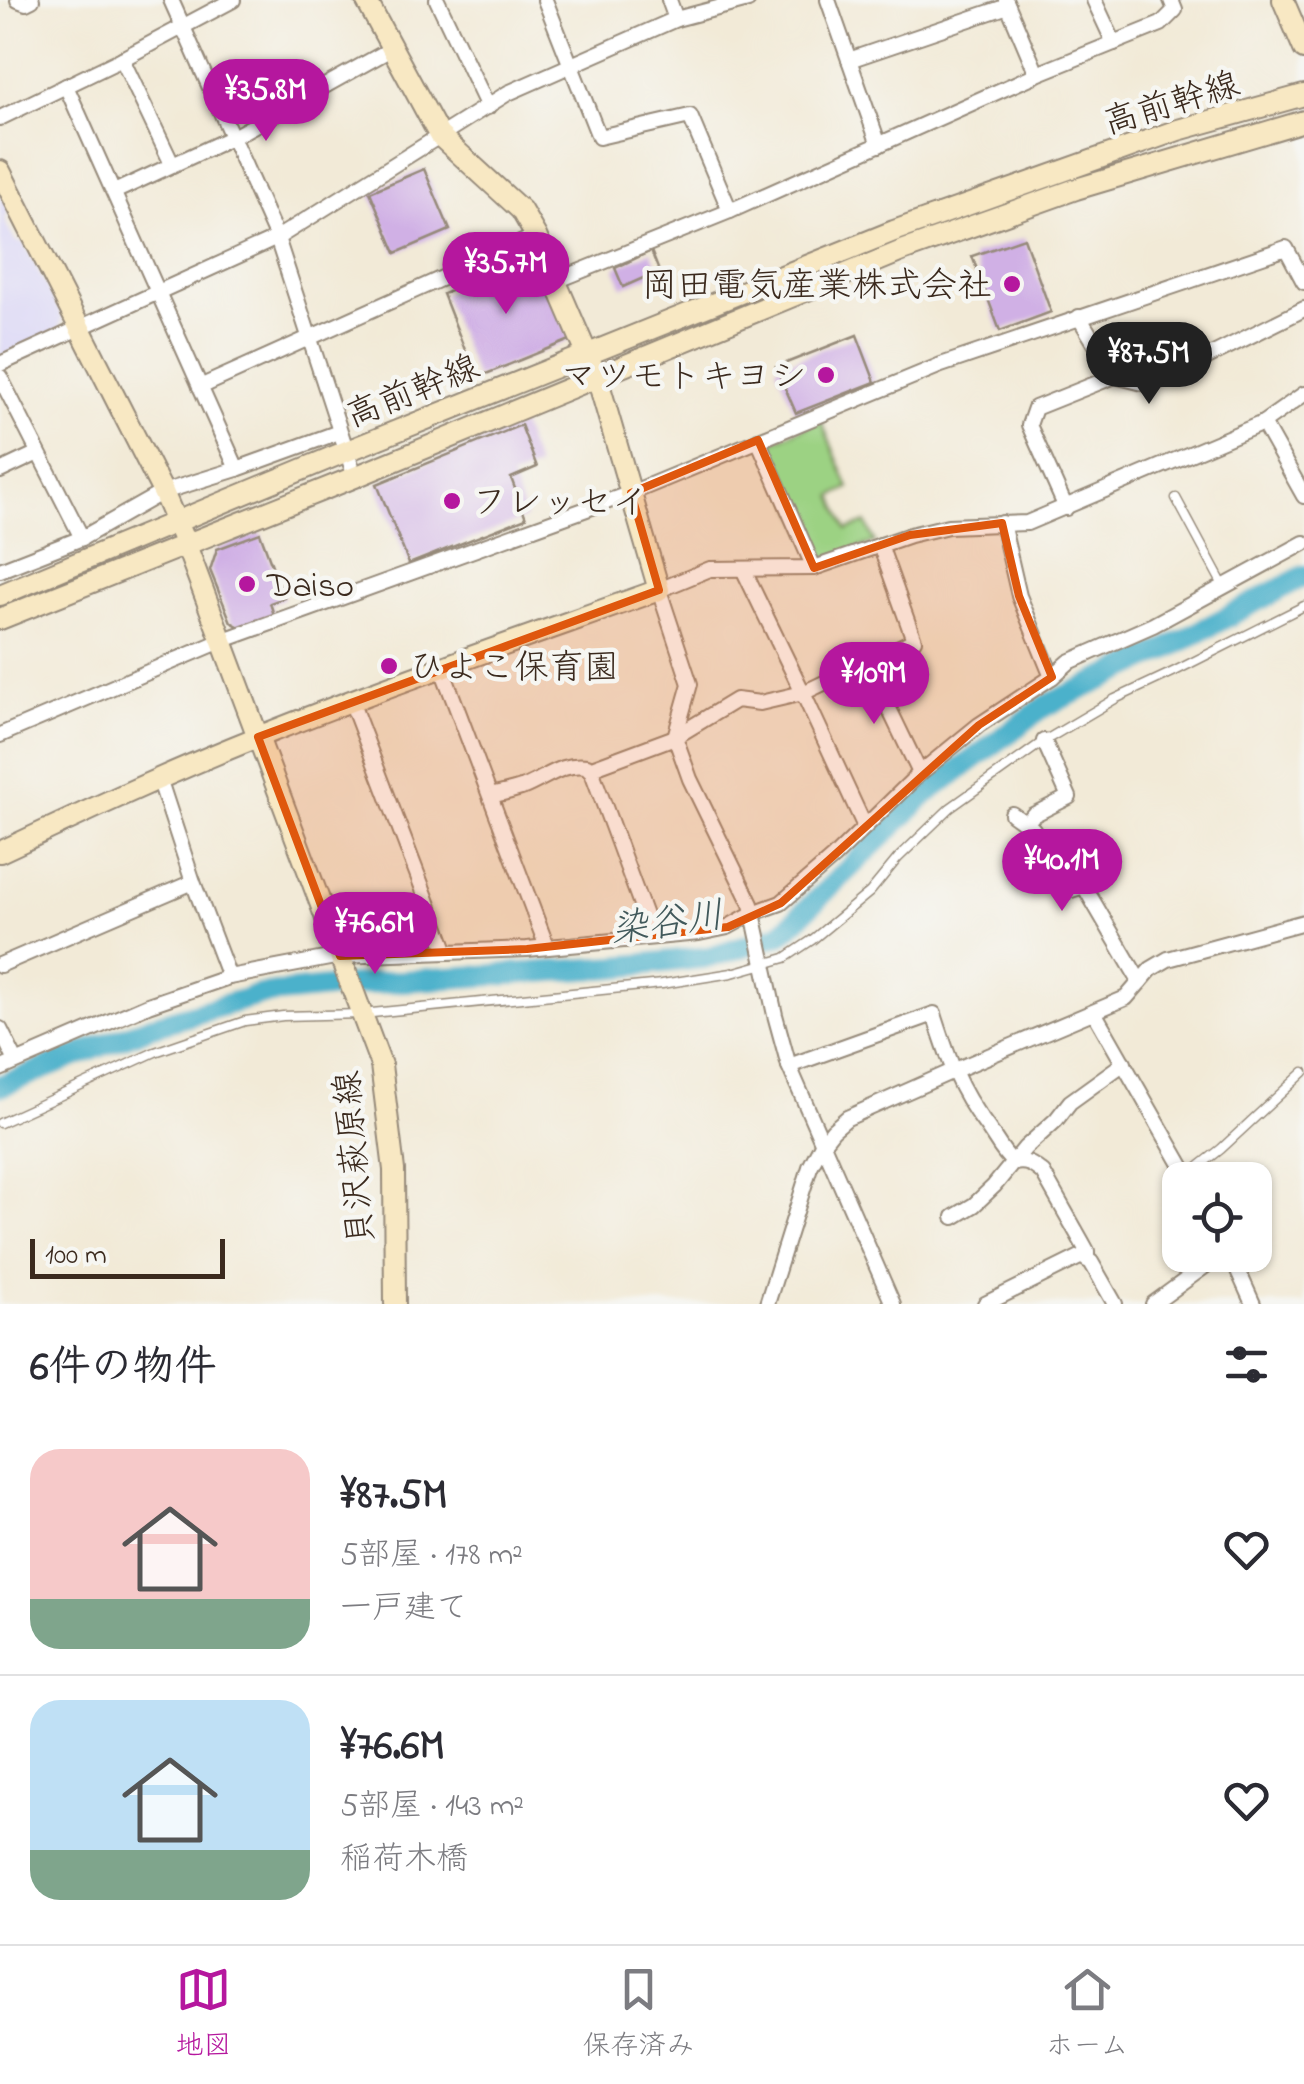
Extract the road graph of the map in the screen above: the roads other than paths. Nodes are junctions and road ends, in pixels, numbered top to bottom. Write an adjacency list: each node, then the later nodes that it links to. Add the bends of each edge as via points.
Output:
1 (18, 0): 2 (street)
2 (32, 0)
3 (171, 0): 16 (street)
4 (234, 0): 16 (street)
5 (366, 0): 18 (street)
6 (437, 0): 26 (street)
7 (545, 0): 22 (street)
8 (669, 0): 15 (street)
9 (748, 0): 15 (street)
10 (828, 0): 21 (street)
11 (1094, 0): 17 (street)
12 (1170, 0): 17 (street, via 1175,10 1161,24)
13 (1287, 1): 19 (street)
14 (1007, 3): 21 (street); 23 (street)
15 (676, 19): 22 (street)
16 (183, 26): 20 (street); 30 (street)
17 (1114, 44): 23 (street)
18 (394, 48): 29 (street); 30 (street)
19 (1304, 49)
20 (122, 59): 24 (street); 32 (street)
21 (850, 60): 31 (street)
22 (570, 64): 26 (street); 35 (street, via 599,138 690,116)
23 (1037, 74): 31 (street)
24 (66, 86): 27 (street); 34 (street)
25 (1304, 96): 45 (street, 高前幹線, via 1178,130 912,225)
26 (488, 107): 29 (street)
27 (0, 118)
28 (1304, 120): 47 (street, 高前幹線, via 919,245)
29 (439, 135): 36 (street, via 521,210); 37 (street)
30 (233, 137): 32 (street); 37 (street)
31 (879, 145): 35 (street)
32 (172, 164): 34 (street)
33 (0, 172): 43 (street, 貝沢萩原線)
34 (114, 192): 40 (street)
35 (730, 211): 38 (street)
36 (536, 236): 38 (street); 44 (street)
37 (277, 238): 40 (street); 44 (street)
38 (556, 280): 45 (street)
39 (1304, 282): 42 (street, via 1286,248)
40 (157, 291): 43 (street); 50 (street)
41 (1304, 309): 48 (street, via 1152,386)
42 (1079, 317): 48 (street); 53 (street)
43 (80, 328): 46 (street); 59 (street, 貝沢萩原線)
44 (310, 337): 50 (street); 54 (street)
45 (588, 356): 47 (street); 54 (street, 高前幹線)
46 (0, 364)
47 (597, 376): 58 (street, 高前幹線); 60 (street)
48 (1114, 376): 63 (street, via 1035,408 1029,425)
49 (0, 377): 55 (street)
50 (200, 387): 56 (street)
51 (1304, 394): 52 (street)
52 (1262, 423): 61 (street); 63 (street)
53 (758, 440): 60 (street); 70 (street)
54 (343, 442): 56 (street); 58 (street); 64 (street, 高前幹線)
55 (38, 453): 57 (street); 66 (street)
56 (237, 469): 59 (street)
57 (0, 471)
58 (355, 476): 68 (street, 高前幹線)
59 (163, 492): 64 (street, 貝沢萩原線); 66 (street)
60 (631, 493): 74 (street); 78 (street)
61 (1304, 496)
62 (1176, 498): 73 (lane)
63 (1066, 508): 65 (street, via 1028,523)
64 (176, 523): 68 (street, 貝沢萩原線); 75 (street, 高前幹線)
65 (1002, 523): 69 (street, via 948,526); 81 (street, via 1018,596)
66 (82, 538): 71 (street)
67 (1304, 543): 73 (street)
68 (186, 545): 77 (street, 高前幹線); 78 (street, 貝沢萩原線)
69 (880, 545): 70 (street); 79 (street, via 914,640)
70 (814, 568): 72 (street)
71 (0, 570)
72 (744, 570): 74 (street, via 710,570); 82 (street)
73 (1224, 587): 81 (street, via 1069,662)
74 (659, 590): 80 (street); 85 (street, via 690,684)
75 (0, 594)
76 (1304, 606): 87 (lane, via 1114,699)
77 (0, 619)
78 (221, 641): 84 (street); 86 (street, 貝沢萩原線)
79 (867, 662): 82 (street); 89 (street)
80 (442, 669): 83 (street); 91 (street)
81 (1052, 677): 89 (street)
82 (802, 694): 85 (street, via 760,703 736,700); 94 (street)
83 (351, 701): 86 (street); 101 (street)
84 (0, 736)
85 (675, 736): 88 (street); 97 (street)
86 (258, 737): 90 (street); 102 (street, 貝沢萩原線)
87 (1044, 741): 93 (street, via 1068,798); 103 (lane, via 950,808 834,922 785,958)
88 (589, 769): 91 (street, via 575,764); 99 (street)
89 (920, 773): 94 (street)
90 (159, 778): 95 (street); 96 (street)
91 (491, 796): 100 (street)
92 (1012, 814): 93 (street)
93 (1026, 824): 106 (street, via 1064,892 1084,886)
94 (865, 827): 97 (street, via 792,895)
95 (0, 852)
96 (194, 882): 104 (street); 105 (street)
97 (754, 913): 99 (street, via 728,927); 103 (street)
98 (1304, 922): 106 (street, via 1168,958)
99 (652, 937): 100 (street)
100 (547, 947): 101 (street)
101 (447, 952): 102 (street)
102 (341, 959): 105 (street); 107 (street, 貝沢萩原線)
103 (765, 964): 107 (lane, via 662,984); 112 (street)
104 (0, 965)
105 (229, 976): 110 (street)
106 (1140, 982): 108 (street, via 1126,998)
107 (361, 1012): 116 (lane, via 245,1021 154,1052); 125 (street, 貝沢萩原線, via 382,1064 394,1170)
108 (1094, 1012): 111 (street); 114 (street)
109 (0, 1029): 110 (street)
110 (16, 1062): 113 (street)
111 (1124, 1063): 118 (street); 120 (street, via 1070,1102)
112 (789, 1066): 114 (street, via 934,1014); 117 (street)
113 (0, 1068)
114 (953, 1071): 117 (street, via 848,1118); 120 (street)
115 (1304, 1072): 119 (lane)
116 (0, 1123)
117 (822, 1144): 126 (street); 127 (street)
118 (1180, 1162)
119 (1206, 1162)
120 (1014, 1163): 121 (street, via 974,1206); 122 (street, via 1034,1165 1043,1174)
121 (954, 1216)
122 (1087, 1260): 128 (street, via 1082,1256); 129 (street)
123 (1197, 1272): 130 (street)
124 (1239, 1272): 131 (street)
125 (394, 1304)
126 (766, 1304)
127 (893, 1304)
128 (984, 1304)
129 (1115, 1304)
130 (1154, 1304)
131 (1254, 1304)

